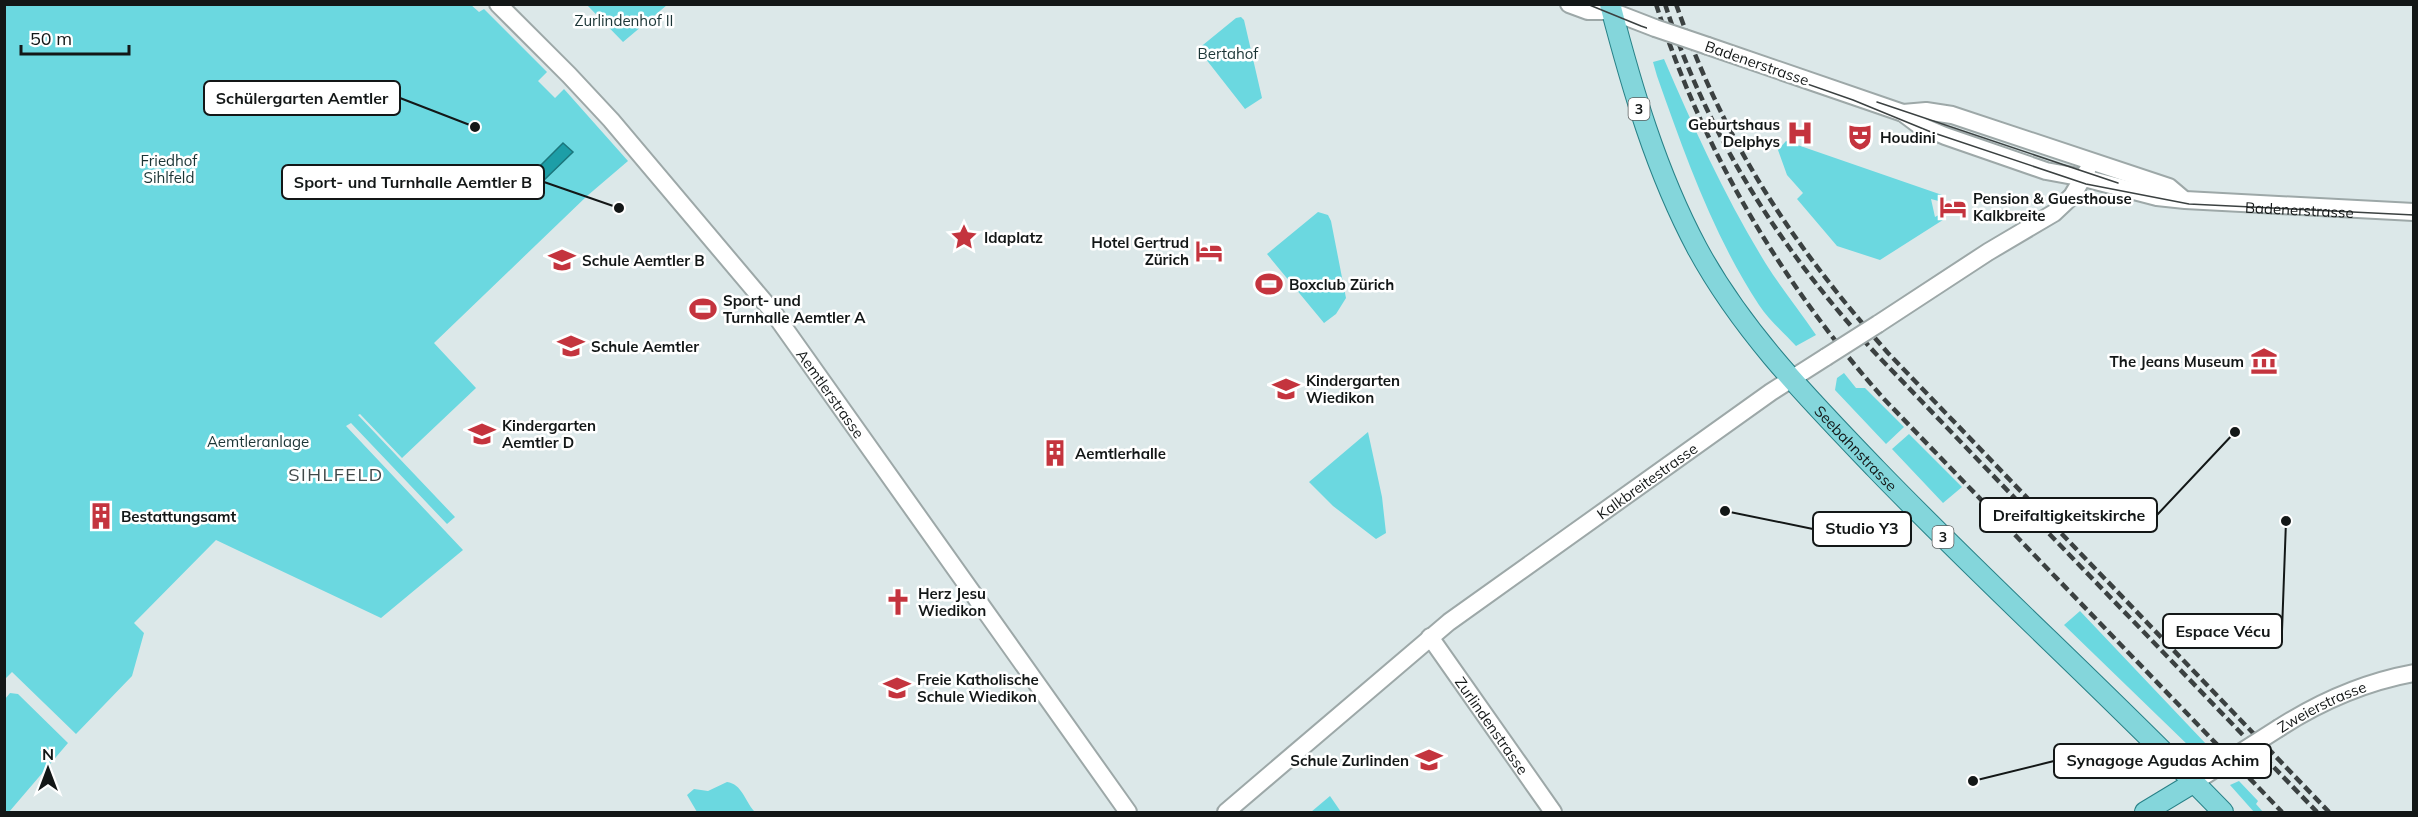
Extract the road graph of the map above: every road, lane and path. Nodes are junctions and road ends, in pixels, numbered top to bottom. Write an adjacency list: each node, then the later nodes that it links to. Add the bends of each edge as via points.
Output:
1 (498, 4): 11 (street, Aemtlerstrasse, via 617,128 773,312)
2 (1569, 4): 3 (street, Badenerstrasse, via 1588,11)
3 (1609, 7): 4 (street, Badenerstrasse, bridge, via 1655,28); 7 (main road, Seebahnstrasse / 3, via 1641,115 1675,204 1738,315)
4 (1903, 113): 5 (street, Badenerstrasse, via 1952,115); 5 (street, Badenerstrasse, via 1945,136 2046,171)
5 (2088, 170): 6 (street, Badenerstrasse, via 2157,196 2185,200); 7 (street, Kalkbreitestrasse, bridge, via 2072,196 2054,213)
6 (2414, 213)
7 (1791, 379): 8 (street, Kalkbreitestrasse); 10 (main road, Seebahnstrasse / 3, via 1992,586)
8 (1430, 637): 12 (street, Kalkbreitestrasse); 13 (street, Zurlindenstrasse)
9 (2414, 673): 10 (street, Zweierstrasse, bridge, via 2349,691 2296,717)
10 (2193, 783): 14 (main road, Zweierstrasse); 15 (main road, Seebahnstrasse / 3)
11 (1128, 813)
12 (1226, 813)
13 (1553, 813)
14 (2145, 813)
15 (2223, 813)

